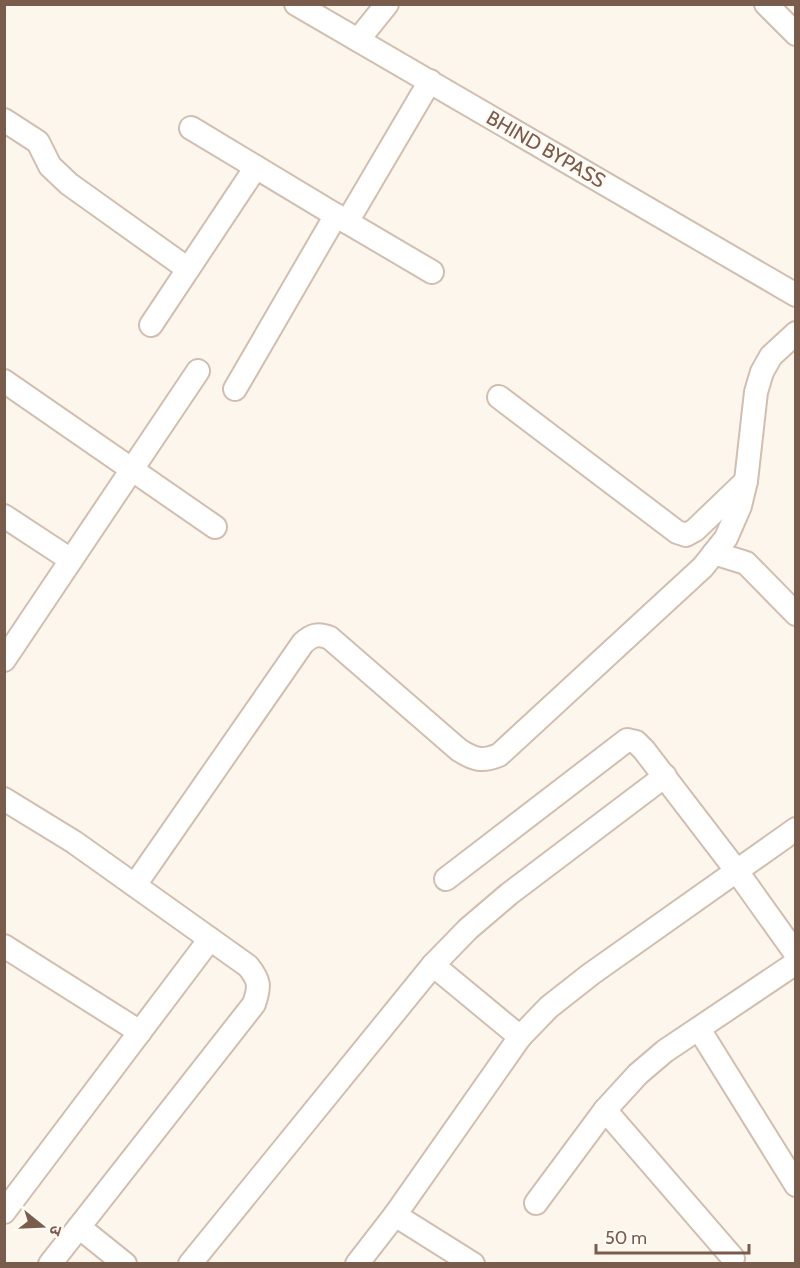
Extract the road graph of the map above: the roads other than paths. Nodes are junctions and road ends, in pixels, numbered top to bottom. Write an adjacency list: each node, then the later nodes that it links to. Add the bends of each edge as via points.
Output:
1 (296, 4): 5 (street, BHIND BYPASS)
2 (387, 4): 5 (street)
3 (766, 4): 4 (street)
4 (795, 34)
5 (358, 40): 6 (street, BHIND BYPASS)
6 (430, 81): 10 (street); 13 (street, BHIND BYPASS)
7 (4, 120): 11 (street, via 38,142 59,176)
8 (191, 128): 9 (street)
9 (256, 167): 10 (street); 11 (street)
10 (342, 218): 12 (street); 18 (street)
11 (188, 269): 14 (street)
12 (432, 272)
13 (795, 295)
14 (151, 325)
15 (795, 333): 21 (street, via 771,356 762,372 756,392)
16 (198, 370): 20 (street)
17 (4, 381): 20 (street)
18 (235, 389)
19 (500, 397): 21 (street, via 677,532 686,535 695,530)
20 (132, 469): 23 (street); 25 (street)
21 (746, 481): 24 (street, via 726,538)
22 (4, 516): 25 (street)
23 (215, 527)
24 (714, 552): 26 (street, via 747,563); 33 (street, via 703,567 499,755 486,760 476,760 459,750 330,639 311,636)
25 (71, 560): 27 (street)
26 (795, 614)
27 (6, 655)
28 (665, 777): 31 (street); 32 (street, via 636,742 627,740); 38 (street, via 509,894)
29 (4, 799): 33 (street)
30 (795, 829): 31 (street)
31 (736, 870): 36 (street); 41 (street, via 591,974 549,1007)
32 (446, 879)
33 (135, 885): 34 (street)
34 (210, 939): 40 (street); 47 (street, via 256,976 259,989 254,1004)
35 (4, 946): 40 (street)
36 (795, 954)
37 (795, 963): 39 (street)
38 (434, 965): 41 (street); 51 (street)
39 (699, 1029): 42 (street, via 638,1074); 43 (street)
40 (140, 1032): 45 (street)
41 (520, 1038): 46 (street)
42 (606, 1110): 44 (street); 48 (street)
43 (795, 1185)
44 (536, 1203)
45 (4, 1212)
46 (395, 1215): 52 (street); 53 (street)
47 (79, 1227): 49 (street); 50 (street)
48 (733, 1258)
49 (50, 1263)
50 (125, 1263)
51 (190, 1263)
52 (357, 1263)
53 (473, 1263)

